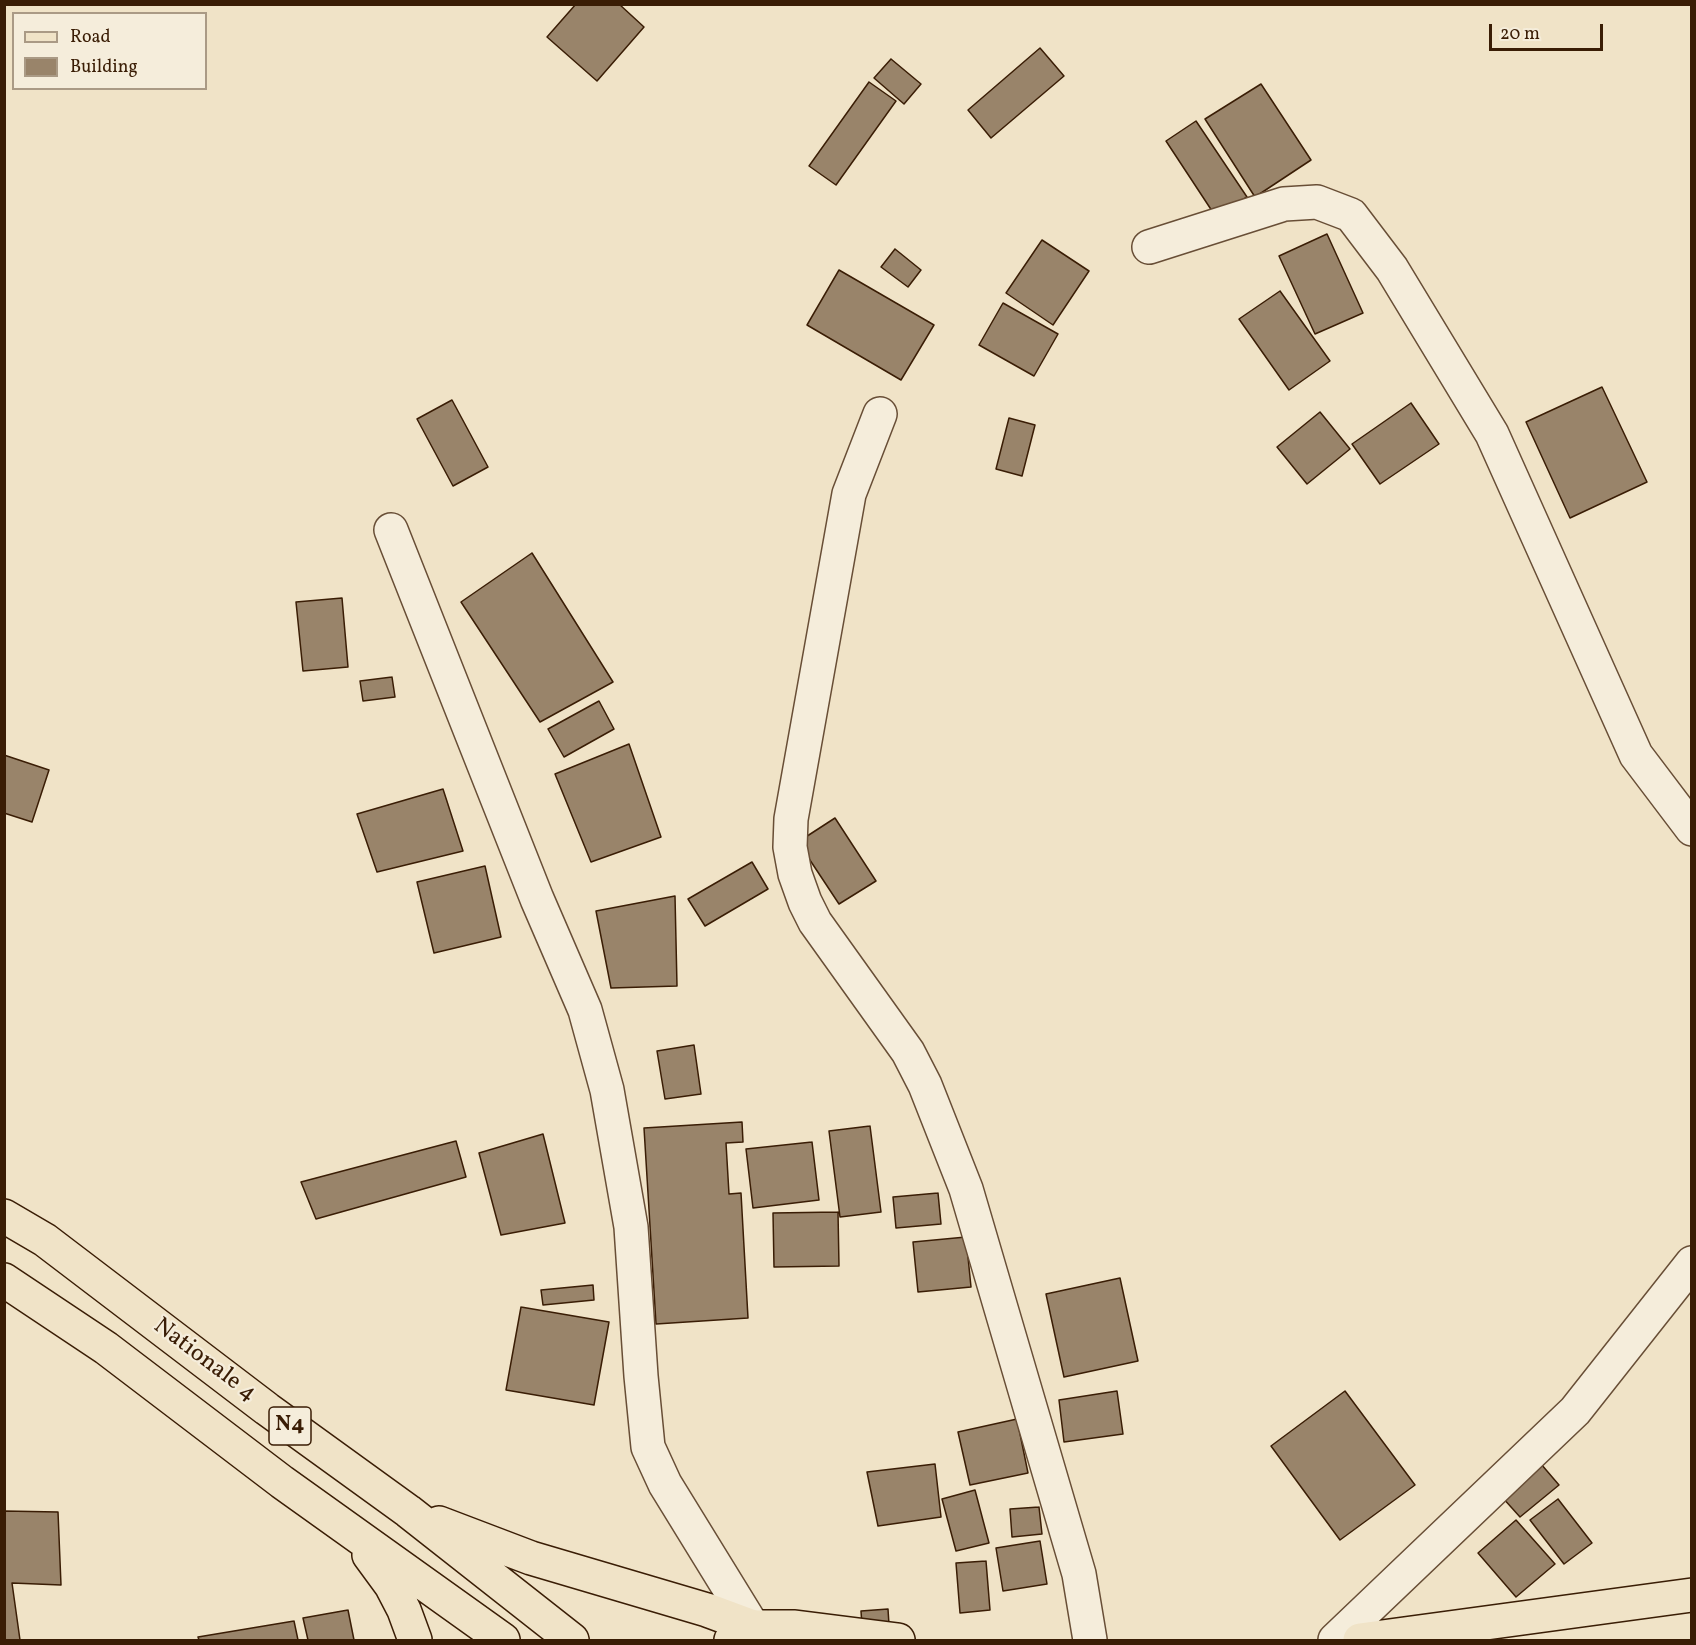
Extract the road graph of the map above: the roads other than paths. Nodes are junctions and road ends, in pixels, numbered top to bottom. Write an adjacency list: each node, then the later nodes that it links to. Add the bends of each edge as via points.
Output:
1 (1149, 247): 4 (street, via 1284,204 1317,202 1351,215 1392,269 1492,434 1636,755)
2 (880, 414): 16 (street, via 849,494 791,819 790,847 795,874 815,922 908,1052 966,1189 1079,1574)
3 (391, 530): 11 (street, via 585,1010 607,1090 631,1227 648,1447)
4 (1692, 829)
5 (4, 1216): 8 (main road, Nationale 4 / N4, via 45,1240)
6 (1692, 1263): 17 (street, via 1575,1412)
7 (4, 1280): 9 (main road, Nationale 4 / N4, via 106,1348)
8 (408, 1511): 11 (main road, via 531,1558 707,1610); 14 (main road, Nationale 4 / N4)
9 (356, 1536): 12 (main road, via 391,1584); 13 (main road, Nationale 4 / N4)
10 (1692, 1594): 18 (main road)
11 (742, 1634): 15 (main road, via 795,1627)
12 (415, 1641)
13 (503, 1641)
14 (572, 1641)
15 (898, 1641)
16 (1090, 1641)
17 (1335, 1641)
18 (1360, 1641)

